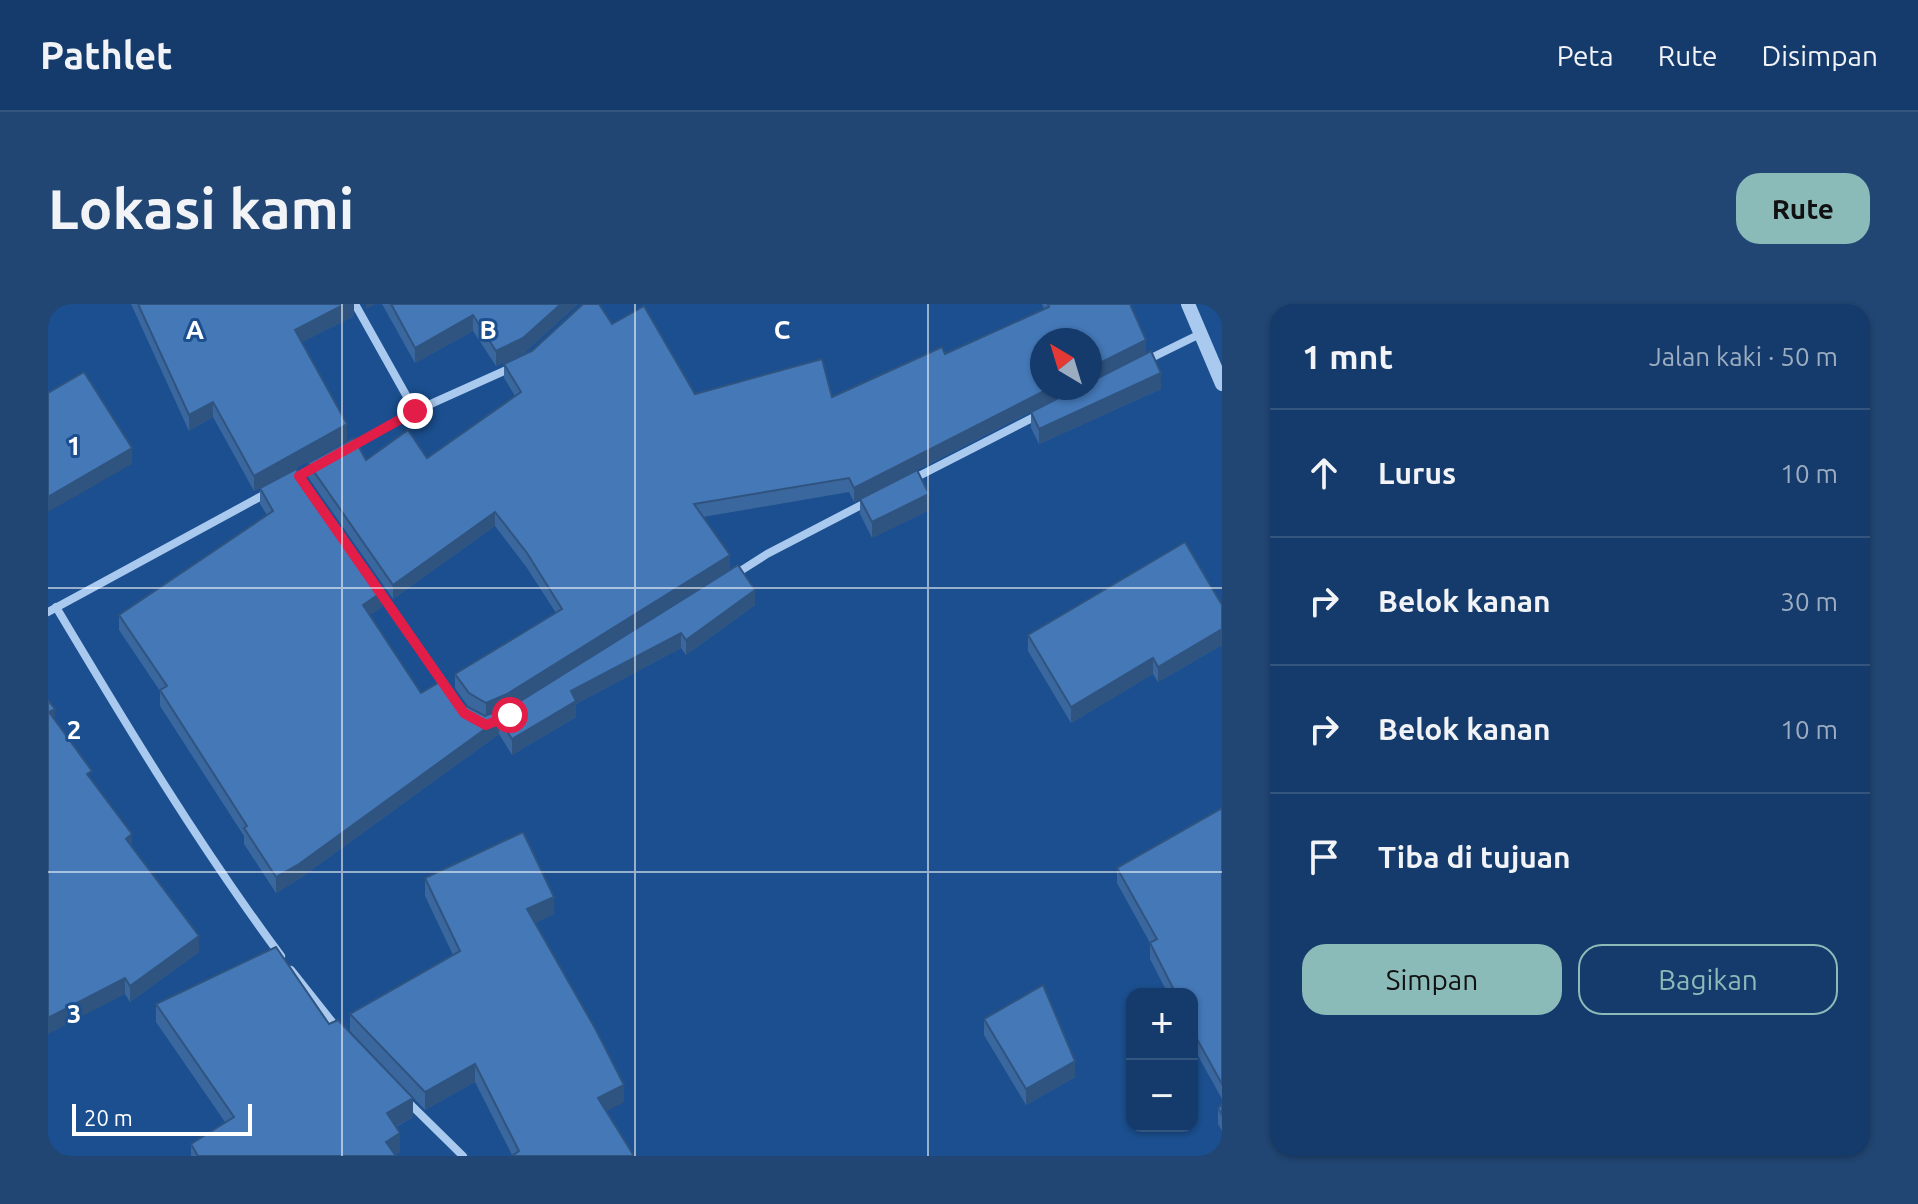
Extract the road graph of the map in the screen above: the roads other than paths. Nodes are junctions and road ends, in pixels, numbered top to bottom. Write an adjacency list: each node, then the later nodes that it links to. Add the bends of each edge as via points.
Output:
1 (355, 304): 7 (street)
2 (1188, 304): 3 (street)
3 (1200, 334): 5 (street); 6 (street)
4 (527, 360): 7 (street)
5 (1130, 369)
6 (1222, 384)
7 (415, 411): 9 (street)
8 (1047, 411): 12 (street)
9 (337, 454)
10 (325, 461): 11 (street)
11 (299, 476): 13 (street); 14 (street)
12 (909, 481)
13 (285, 483)
14 (307, 488)
15 (272, 490): 19 (street)
16 (881, 495): 18 (street)
17 (368, 576): 20 (street)
18 (727, 579)
19 (52, 609): 21 (street, via 231,888)
20 (455, 701)
21 (344, 1035)
22 (395, 1090): 23 (street)
23 (463, 1156)

